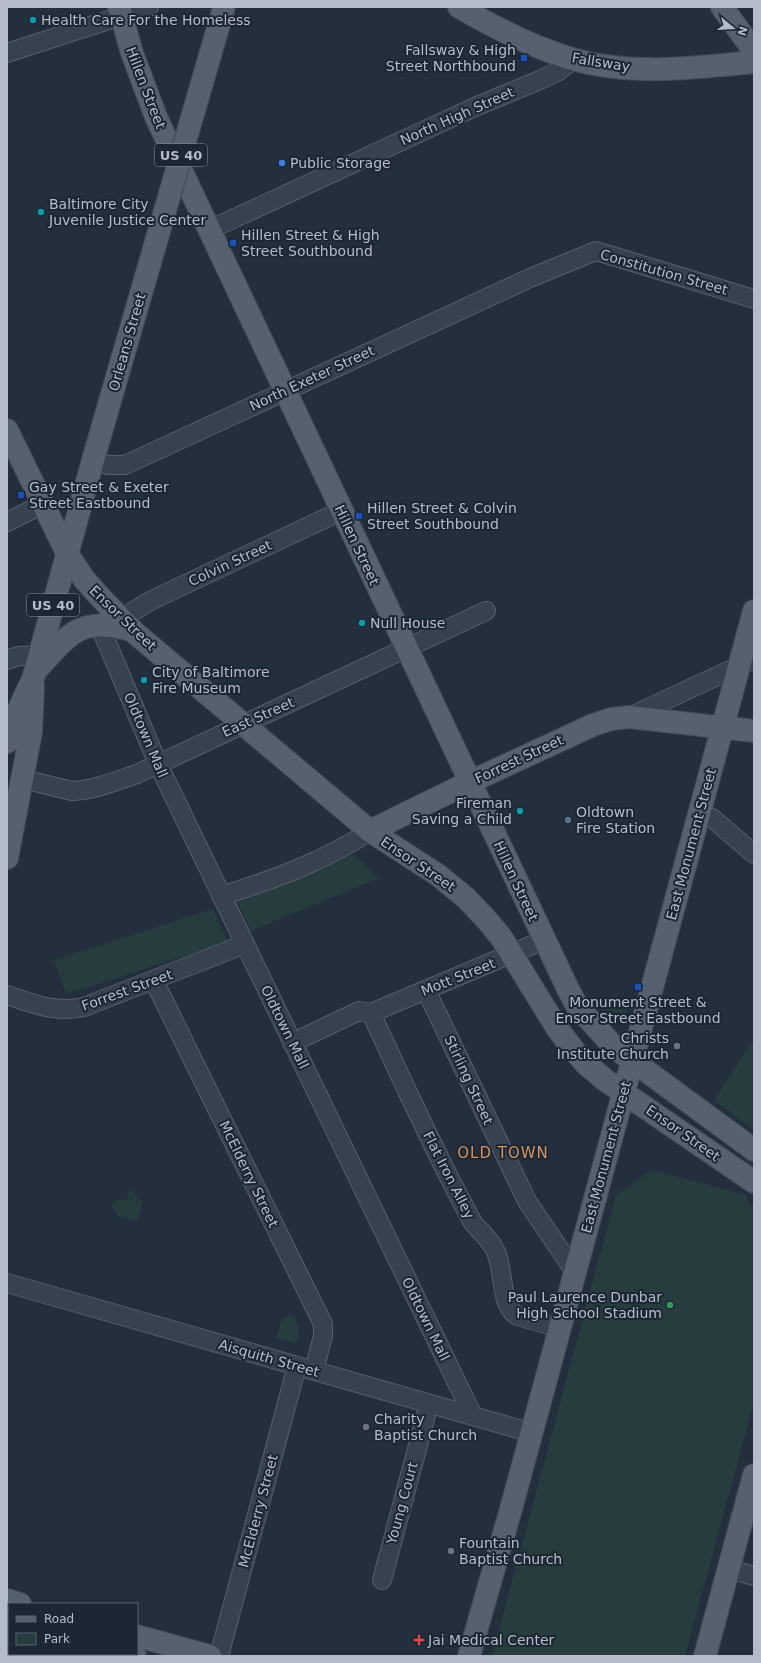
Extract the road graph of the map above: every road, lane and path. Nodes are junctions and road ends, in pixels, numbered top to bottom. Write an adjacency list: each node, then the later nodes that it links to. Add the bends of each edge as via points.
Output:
1 (149, 7): 5 (street)
2 (224, 7): 15 (main road, Orleans Street / US 40, bridge)
3 (459, 7): 8 (main road, Fallsway, via 514,37)
4 (722, 7): 6 (main road)
5 (120, 12): 7 (street); 10 (main road, Hillen Street, via 156,117)
6 (754, 51)
7 (7, 53)
8 (574, 59): 9 (main road, Fallsway, via 596,64 649,69); 10 (street, North High Street, via 540,80 477,106)
9 (754, 62)
10 (209, 230): 13 (main road, Hillen Street)
11 (530, 278): 12 (street, Constitution Street, via 596,251); 13 (street, North Exeter Street)
12 (754, 299)
13 (284, 391): 15 (street, North Exeter Street, via 125,465 108,465); 17 (main road, Hillen Street)
14 (7, 430): 16 (main road, Ensor Street)
15 (93, 460): 19 (main road, Orleans Street / US 40)
16 (44, 504): 18 (street); 19 (main road, Ensor Street)
17 (342, 511): 22 (street, Colvin Street, via 150,601); 24 (main road, Hillen Street)
18 (7, 522)
19 (67, 553): 22 (main road, Ensor Street, via 84,580); 27 (main road, Orleans Street / US 40)
20 (486, 611): 24 (street, East Street)
21 (754, 611): 26 (main road, East Monument Street)
22 (126, 624): 27 (main road, via 89,626 76,630); 29 (main road, Ensor Street)
23 (104, 636): 33 (street, Oldtown Mall)
24 (406, 648): 29 (street, East Street); 35 (main road, Hillen Street)
25 (7, 660): 27 (street, via 29,654)
26 (746, 663): 28 (street, Forrest Street); 30 (main road, East Monument Street)
27 (36, 669): 32 (main road, Orleans Street / US 40, via 10,729); 34 (main road, Orleans Street / US 40, via 31,732)
28 (629, 717): 30 (main road); 35 (main road, Forrest Street, via 593,725)
29 (242, 724): 33 (street, East Street); 37 (main road, Ensor Street)
30 (722, 728): 31 (main road); 36 (main road, East Monument Street)
31 (754, 731)
32 (7, 742)
33 (158, 764): 34 (street, East Street, via 137,774 80,791); 40 (street, Oldtown Mall)
34 (23, 779): 39 (main road, Orleans Street / US 40)
35 (470, 782): 37 (main road, Forrest Street); 41 (main road, Hillen Street)
36 (698, 815): 38 (street, via 712,818); 49 (main road, East Monument Street)
37 (370, 831): 40 (street, Forrest Street, via 345,847 300,867); 43 (main road, Ensor Street, via 454,887 486,919)
38 (754, 854)
39 (7, 858)
40 (220, 896): 42 (street, Oldtown Mall)
41 (544, 940): 43 (street, Mott Street); 49 (main road, Hillen Street, via 577,1006 611,1045)
42 (245, 944): 44 (street, Forrest Street); 48 (street, Oldtown Mall)
43 (512, 954): 45 (street, Mott Street); 50 (main road, Ensor Street, via 572,1048 605,1080)
44 (154, 981): 46 (street, Forrest Street, via 112,998 72,1010 43,1007); 56 (street, McElderry Street, via 322,1324 323,1336)
45 (426, 990): 47 (street, Mott Street); 53 (street, Stirling Street, via 527,1201)
46 (7, 995)
47 (371, 1013): 48 (street, Mott Street, via 359,1011); 55 (street, Flat Iron Alley, via 465,1208 496,1250 508,1308 518,1316)
48 (292, 1043): 58 (street, Oldtown Mall)
49 (632, 1062): 50 (main road, East Monument Street); 51 (main road, Ensor Street)
50 (624, 1092): 52 (main road, Ensor Street); 53 (main road, East Monument Street)
51 (754, 1150)
52 (754, 1182)
53 (575, 1272): 55 (main road, East Monument Street)
54 (7, 1283): 56 (street, Aisquith Street)
55 (560, 1328): 59 (main road, East Monument Street)
56 (306, 1368): 57 (street, Aisquith Street); 69 (street, McElderry Street)
57 (429, 1404): 58 (street, Aisquith Street); 64 (street, Young Court)
58 (473, 1416): 59 (street, Aisquith Street)
59 (532, 1433): 70 (main road, East Monument Street)
60 (754, 1475): 61 (main road)
61 (751, 1499): 62 (main road)
62 (729, 1569): 63 (street); 71 (main road)
63 (754, 1576)
64 (382, 1580)
65 (7, 1600): 66 (main road)
66 (17, 1603)
67 (138, 1636): 68 (main road)
68 (210, 1656)
69 (219, 1656)
70 (469, 1656)
71 (705, 1656)

